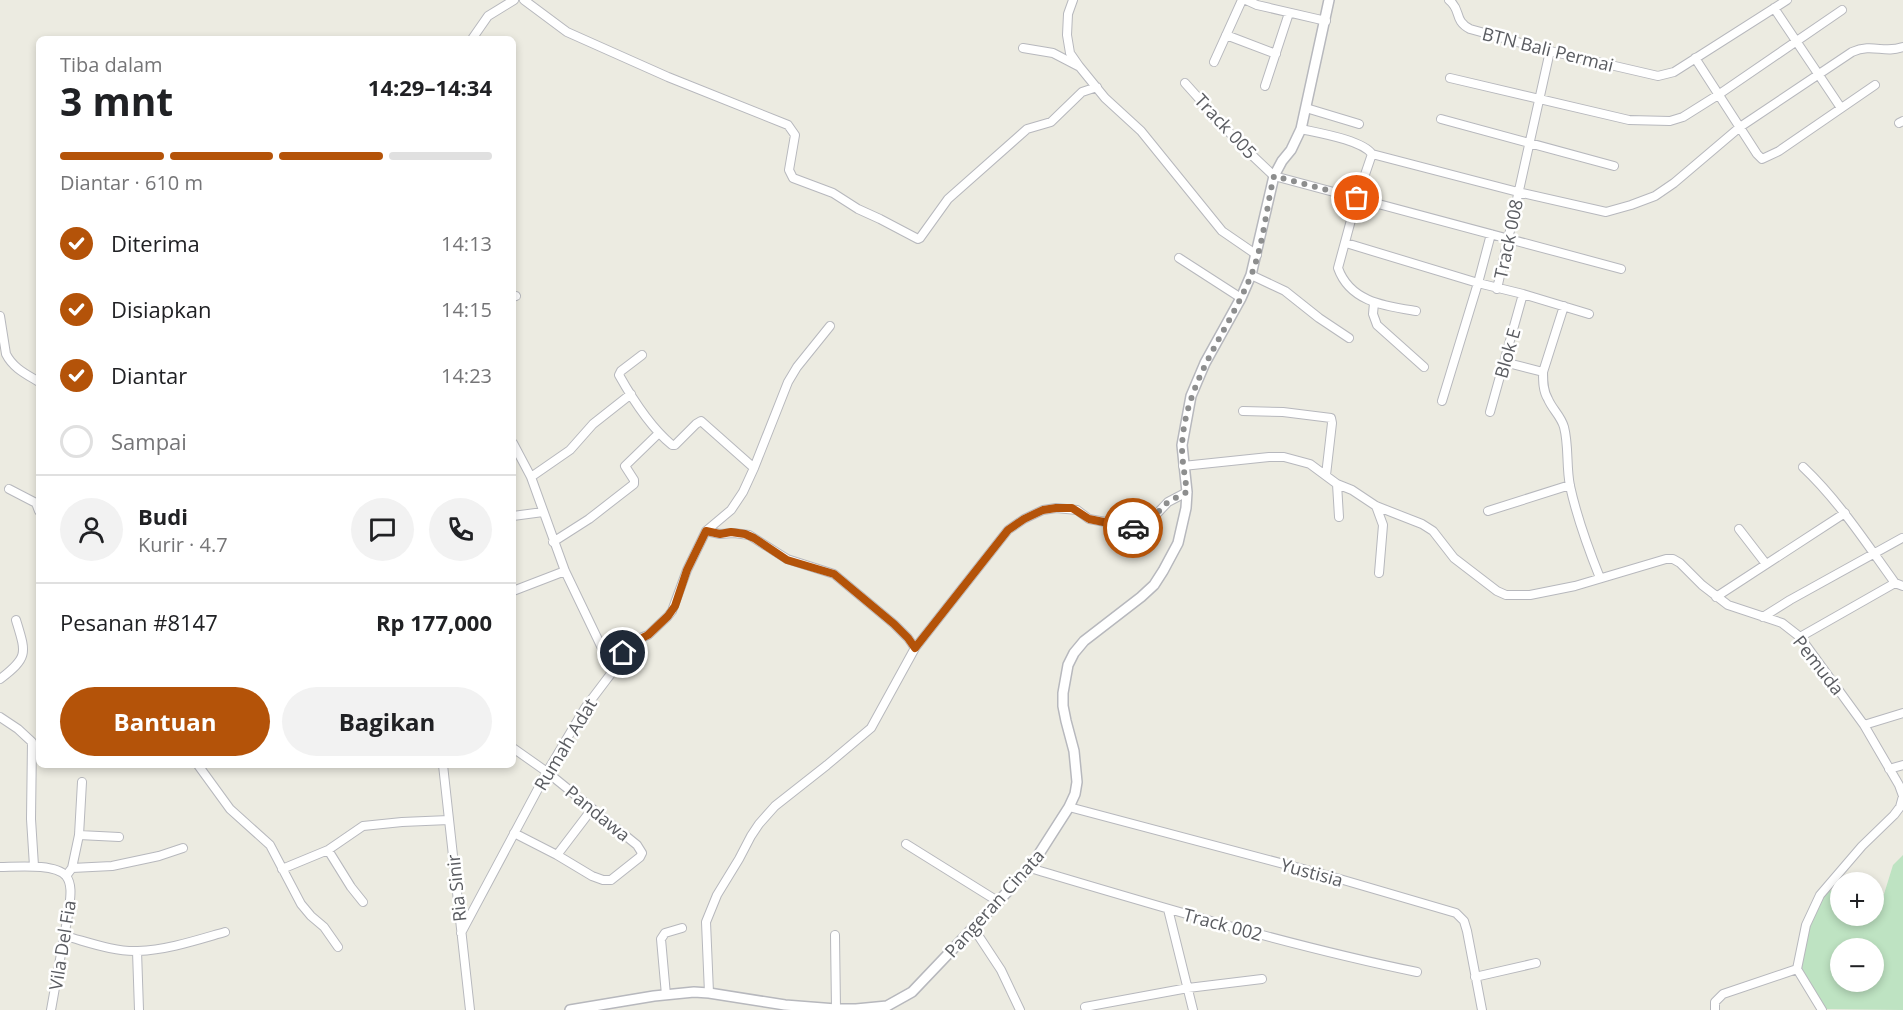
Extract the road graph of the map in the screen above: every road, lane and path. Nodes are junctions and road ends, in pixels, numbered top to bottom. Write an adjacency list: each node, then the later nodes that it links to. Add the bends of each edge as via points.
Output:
1 (514, 0): 13 (street, via 488,16)
2 (524, 0): 27 (street, via 567,33 788,125 795,135 789,170 792,178 833,193 915,238 920,238 954,193 1027,129 1051,122 1082,92)
3 (1073, 0): 21 (street, via 1067,35 1070,53)
4 (1244, 0): 10 (street); 12 (street)
5 (1329, 0): 11 (street, Pangeran Cinata)
6 (1449, 0): 17 (street, BTN Bali Permai, via 1455,5 1460,22 1470,29)
7 (1787, 0): 8 (street, BTN Bali Permai)
8 (1774, 8): 14 (street); 19 (street, BTN Bali Permai)
9 (1842, 10): 14 (street)
10 (1289, 13): 11 (street); 18 (street)
11 (1326, 21): 30 (street, Pangeran Cinata)
12 (1226, 35): 18 (street); 20 (street)
13 (474, 36)
14 (1796, 41): 22 (street); 28 (street)
15 (1903, 47): 22 (street, via 1859,49)
16 (1023, 48): 21 (street, via 1053,53)
17 (1550, 51): 19 (street, BTN Bali Permai, via 1658,76); 29 (street, Track 008)
18 (1276, 54): 26 (street)
19 (1695, 58): 28 (street)
20 (1214, 62)
21 (1079, 66): 27 (street)
22 (1819, 74): 31 (street); 34 (street)
23 (1450, 78): 29 (street)
24 (1185, 83): 39 (street, Track 005)
25 (1875, 85): 31 (street)
26 (1265, 86)
27 (1097, 87): 45 (street, via 1141,131 1222,231)
28 (1718, 95): 29 (street, via 1670,121 1629,120); 34 (street)
29 (1540, 100): 36 (street, Track 008)
30 (1306, 108): 33 (street); 35 (street, Pangeran Cinata)
31 (1841, 108): 34 (street, via 1766,158 1759,158)
32 (1441, 119): 36 (street)
33 (1359, 123)
34 (1740, 127): 40 (street, via 1674,183 1631,205 1606,212)
35 (1301, 129): 37 (street, via 1362,146); 39 (street, Pangeran Cinata)
36 (1529, 144): 38 (street); 40 (street, Track 008)
37 (1372, 154): 40 (street); 41 (street)
38 (1614, 166)
39 (1274, 176): 41 (street, Track 005); 45 (street, Pangeran Cinata)
40 (1518, 192): 43 (street, Track 008)
41 (1357, 198): 42 (street, Track 005); 44 (street)
42 (1491, 234): 43 (street, Track 005); 49 (street)
43 (1507, 239): 47 (street, Track 005); 50 (street, Track 008)
44 (1346, 243): 49 (street); 53 (street, via 1338,268 1340,275 1359,295)
45 (1257, 255): 48 (street, Pangeran Cinata)
46 (1179, 258): 52 (street)
47 (1621, 269)
48 (1251, 275): 52 (street, Pangeran Cinata); 59 (street, via 1291,295)
49 (1478, 283): 50 (street, Track 008); 66 (street, Track 008)
50 (1497, 288): 51 (street)
51 (1523, 294): 54 (street); 61 (street, Blok E)
52 (1241, 298): 71 (street, Pangeran Cinata, via 1191,396 1182,445)
53 (1374, 303): 55 (street); 62 (street, via 1377,325)
54 (1563, 306): 56 (street); 63 (street)
55 (1416, 311)
56 (1589, 314)
57 (0, 316): 64 (street, via 6,354)
58 (830, 326): 73 (street, Rumah Adat, via 788,382)
59 (1349, 338)
60 (642, 355): 65 (street, via 620,373)
61 (1504, 362): 63 (street); 68 (street, Blok E)
62 (1424, 367)
63 (1543, 372): 77 (street, via 1547,397 1565,430)
64 (36, 380)
65 (631, 394): 69 (street); 75 (street, via 593,424 570,450)
66 (1442, 401)
67 (1243, 411): 74 (street, via 1330,418)
68 (1490, 412)
69 (659, 433): 73 (street, via 672,446 701,421); 90 (street, via 625,466 634,484)
70 (516, 448): 75 (street)
71 (1183, 466): 74 (street, via 1284,457 1310,464); 79 (street, Pangeran Cinata)
72 (1803, 467): 84 (street)
73 (754, 468): 88 (street, Rumah Adat, via 735,505)
74 (1326, 475): 76 (street)
75 (531, 477): 83 (street)
76 (1337, 484): 81 (street); 86 (street)
77 (1570, 485): 82 (street); 95 (street)
78 (9, 489): 80 (street)
79 (1187, 492): 105 (street, via 1168,502 1139,528 1089,519 1072,508 1050,508 1024,519 1008,530); 119 (street, Pangeran Cinata, via 1178,543 1154,585 1084,641 1068,665 1064,706 1077,782)
80 (36, 504)
81 (1376, 506): 94 (street, via 1383,525); 95 (street, Pemuda, via 1422,524 1438,536 1454,558 1502,594 1536,594)
82 (1488, 511)
83 (543, 512): 85 (street); 90 (street)
84 (1845, 513): 91 (street); 92 (street)
85 (516, 516)
86 (1339, 517)
87 (1739, 529): 92 (street)
88 (706, 531): 105 (street, via 745,534 787,560 834,574 894,624); 106 (street, Rumah Adat, via 675,606 648,635 628,647)
89 (1902, 538): 91 (street)
90 (553, 542): 93 (street)
91 (1874, 554): 96 (street); 102 (street)
92 (1766, 564): 97 (street)
93 (565, 571): 99 (street); 106 (street)
94 (1379, 573)
95 (1600, 578): 100 (street, Pemuda, via 1673,559)
96 (1895, 583): 98 (street); 104 (street)
97 (1732, 586): 100 (street); 101 (street, via 1728,596)
98 (1903, 586)
99 (516, 590)
100 (1716, 597): 101 (street, Pemuda)
101 (1734, 608): 102 (street, Pemuda)
102 (1763, 617): 104 (street, Pemuda, via 1786,626)
103 (16, 620): 107 (street, via 23,654)
104 (1800, 638): 110 (street, Pemuda)
105 (915, 648): 152 (street, via 871,728 775,806 751,836 706,922)
106 (613, 671): 117 (street, Rumah Adat, via 585,708)
107 (0, 679)
108 (1903, 713): 110 (street)
109 (0, 717): 111 (street)
110 (1864, 725): 116 (street, Pemuda)
111 (36, 742): 129 (street, via 31,819)
112 (516, 750): 117 (street, Pandawa)
113 (1903, 765): 116 (street)
114 (200, 768): 133 (street, via 230,809 270,845)
115 (443, 768): 121 (street, Ria Sinir)
116 (1889, 769): 147 (street, Pemuda, via 1902,791 1900,807 1820,895 1806,925)
117 (547, 772): 120 (street, Pandawa); 122 (street, Rumah Adat)
118 (82, 782): 123 (street)
119 (1069, 807): 132 (street, Pangeran Cinata); 149 (street, Yustisia, via 1449,910 1464,921)
120 (592, 809): 128 (street); 128 (street, Pandawa, via 637,845 640,857 611,879 603,880)
121 (449, 820): 127 (street, via 371,824); 141 (street, Ria Sinir)
122 (514, 833): 128 (street); 141 (street, Rumah Adat)
123 (79, 835): 124 (street); 131 (street)
124 (119, 837)
125 (906, 844): 136 (street)
126 (183, 848): 131 (street, via 112,866)
127 (328, 850): 133 (street); 135 (street)
128 (557, 855)
129 (34, 866): 130 (street, Vila Del Fia); 134 (street, Vila Del Fia)
130 (0, 867)
131 (72, 868): 134 (street)
132 (1030, 868): 136 (street, Pangeran Cinata); 137 (street, Track 002)
133 (282, 869): 144 (street, via 307,912)
134 (66, 876): 143 (street, Vila Del Fia, via 71,894)
135 (363, 902)
136 (999, 902): 139 (street, Pangeran Cinata)
137 (1168, 909): 148 (street, Track 002); 151 (street)
138 (682, 928): 153 (street, via 665,933 661,939)
139 (974, 929): 156 (street, Pangeran Cinata, via 912,992); 163 (street, via 1001,970)
140 (225, 932): 145 (street)
141 (461, 933): 160 (street, Ria Sinir)
142 (834, 934): 157 (street)
143 (65, 936): 145 (street); 158 (street, Vila Del Fia)
144 (338, 947)
145 (137, 951): 159 (street)
146 (1536, 963): 149 (street)
147 (1797, 969): 166 (street, via 1723,994 1714,1002); 167 (street)
148 (1417, 972)
149 (1475, 977): 165 (street, Yustisia)
150 (1262, 979): 151 (street)
151 (1188, 988): 155 (street); 164 (street)
152 (709, 993): 153 (street, Pangeran Cinata); 157 (street, Pangeran Cinata)
153 (666, 995): 154 (street, Pangeran Cinata)
154 (615, 1006): 161 (street, Pangeran Cinata)
155 (1085, 1007)
156 (888, 1008): 162 (street, Pangeran Cinata)
157 (836, 1009): 162 (street, Pangeran Cinata)
158 (51, 1010)
159 (139, 1010)
160 (470, 1010)
161 (570, 1010)
162 (856, 1010)
163 (1020, 1010)
164 (1193, 1010)
165 (1482, 1010)
166 (1715, 1010)
167 (1822, 1010)

